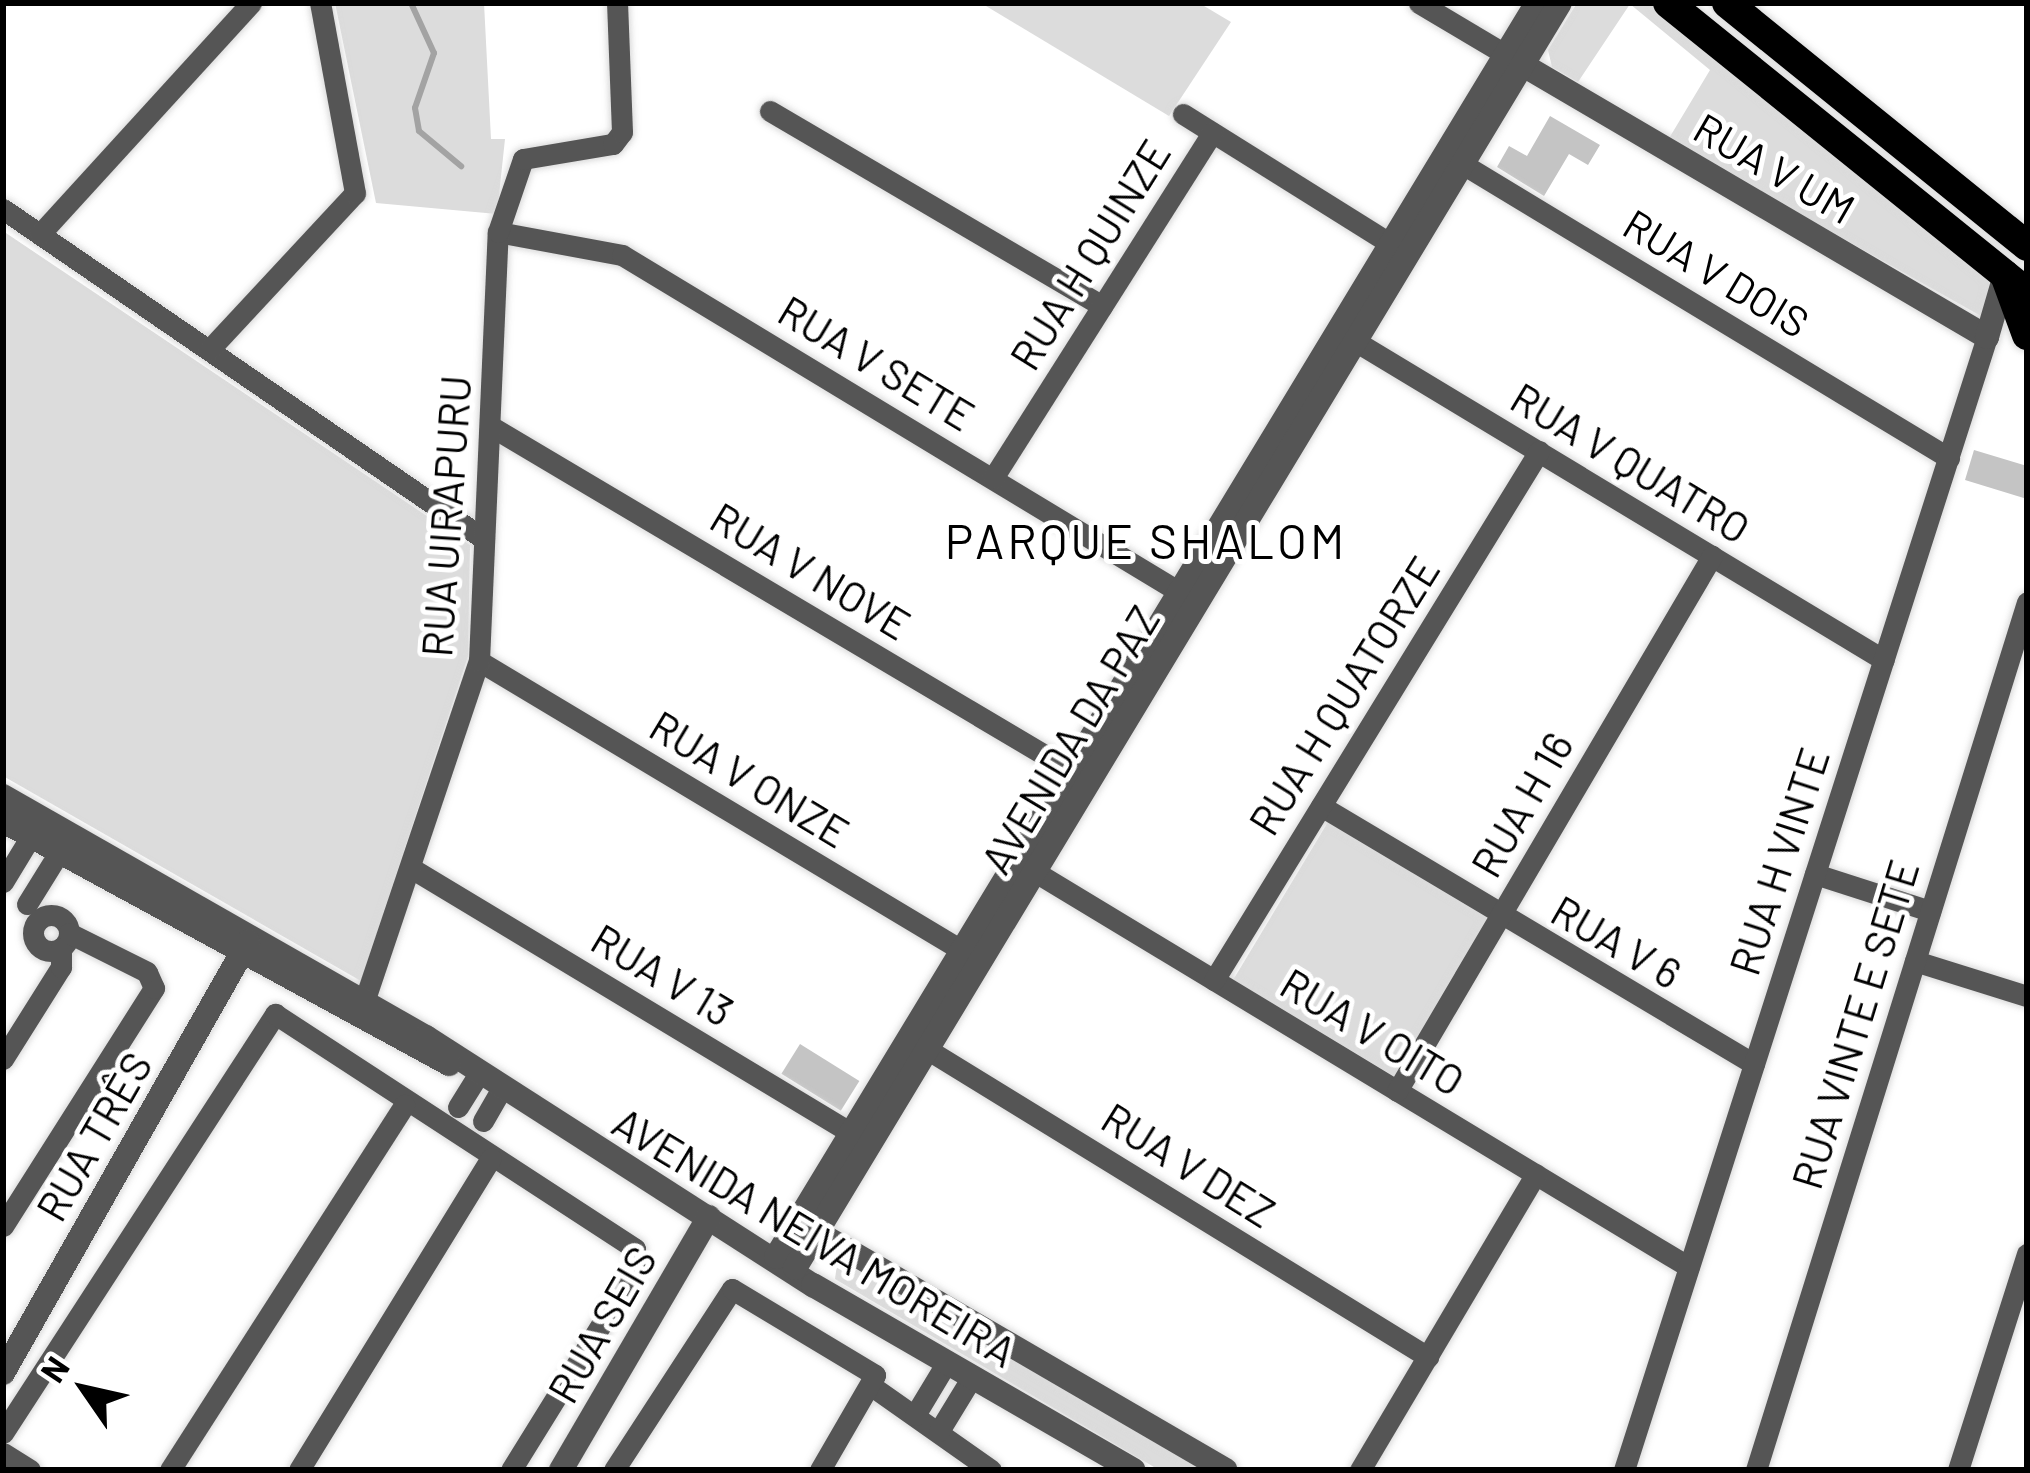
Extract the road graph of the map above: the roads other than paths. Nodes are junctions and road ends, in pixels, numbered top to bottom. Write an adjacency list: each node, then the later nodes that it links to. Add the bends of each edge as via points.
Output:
1 (251, 3): 16 (street)
2 (320, 3): 24 (street, via 355,193)
3 (617, 3): 15 (street, RUA UIRAPURU, via 622,132 613,144 523,159)
4 (1419, 3): 9 (street, RUA V UM)
5 (1537, 3): 9 (street, AVENIDA DA PAZ)
6 (1560, 3): 9 (street, AVENIDA DA PAZ)
7 (1668, 3): 19 (main road)
8 (1727, 3): 17 (main road)
9 (1514, 59): 13 (street, AVENIDA DA PAZ); 23 (street, RUA V UM)
10 (770, 111): 20 (street)
11 (1183, 114): 12 (street)
12 (1212, 133): 18 (street); 20 (street, RUA H QUINZE)
13 (1454, 158): 18 (street, AVENIDA DA PAZ); 27 (street, RUA V DOIS)
14 (3, 209): 16 (street)
15 (498, 232): 25 (street, RUA UIRAPURU); 28 (street, RUA V SETE, via 622,255)
16 (40, 234): 24 (street)
17 (2027, 246)
18 (1399, 250): 21 (street, AVENIDA DA PAZ)
19 (2016, 284): 22 (main road); 23 (street, RUA H VINTE)
20 (1102, 306): 28 (street, RUA H QUINZE)
21 (1347, 336): 26 (street, RUA V QUATRO); 31 (street, AVENIDA DA PAZ)
22 (2027, 336): 23 (street, via 2009,328)
23 (1988, 338): 27 (street, RUA H VINTE)
24 (209, 350): 29 (street)
25 (492, 427): 29 (street, RUA UIRAPURU); 35 (street, RUA V NOVE)
26 (1539, 451): 30 (street, RUA V QUATRO); 37 (street, RUA H QUATORZE)
27 (1949, 458): 33 (street, RUA H VINTE)
28 (993, 478): 31 (street, RUA V SETE)
29 (484, 539): 34 (street, RUA UIRAPURU)
30 (1712, 556): 33 (street, RUA V QUATRO); 47 (street, RUA H 16)
31 (1188, 598): 35 (street, AVENIDA DA PAZ)
32 (2027, 602): 45 (street, RUA VINTE E SETE)
33 (1884, 660): 43 (street, RUA H VINTE)
34 (479, 661): 42 (street, RUA UIRAPURU); 50 (street, RUA V ONZE)
35 (1080, 776): 41 (street, AVENIDA DA PAZ)
36 (3, 796): 39 (street, AVENIDA NEIVA MOREIRA)
37 (1321, 806): 47 (street, RUA V 6); 52 (street, RUA H QUATORZE)
38 (3, 821): 39 (street, AVENIDA NEIVA MOREIRA)
39 (36, 828): 40 (street, AVENIDA NEIVA MOREIRA); 44 (street)
40 (64, 844): 46 (street); 49 (street, AVENIDA NEIVA MOREIRA)
41 (1025, 866): 50 (street, AVENIDA DA PAZ); 52 (street, RUA V OITO)
42 (416, 871): 54 (street, RUA UIRAPURU); 64 (street, RUA V 13)
43 (1815, 874): 45 (street); 57 (street, RUA H VINTE)
44 (3, 886): 46 (street)
45 (1930, 911): 51 (street, RUA VINTE E SETE)
46 (34, 912): 48 (street, via 62,918)
47 (1499, 918): 57 (street, RUA V 6); 59 (street, RUA H 16)
48 (65, 941): 56 (street, via 61,967); 68 (street, via 147,972 154,988)
49 (246, 947): 54 (street, AVENIDA NEIVA MOREIRA); 58 (street, AVENIDA NEIVA MOREIRA); 75 (street, RUA TRÊS)
50 (971, 956): 55 (street, AVENIDA DA PAZ)
51 (1915, 961): 53 (street); 94 (street, RUA VINTE E SETE)
52 (1214, 980): 59 (street, RUA V OITO)
53 (2027, 996)
54 (364, 1002): 58 (street, AVENIDA NEIVA MOREIRA)
55 (918, 1044): 64 (street, AVENIDA DA PAZ); 73 (street, RUA V DEZ)
56 (3, 1059)
57 (1754, 1064): 72 (street, RUA H VINTE)
58 (467, 1072): 60 (street, AVENIDA NEIVA MOREIRA); 62 (street)
59 (1397, 1091): 66 (street, RUA V OITO)
60 (500, 1092): 63 (street); 67 (street, AVENIDA NEIVA MOREIRA)
61 (404, 1105): 65 (street); 80 (street, via 402,1090 266,1017); 83 (street)
62 (458, 1107)
63 (483, 1121)
64 (861, 1138): 69 (street, AVENIDA DA PAZ)
65 (491, 1158): 84 (street); 85 (street, via 637,1256)
66 (1535, 1174): 72 (street, RUA V OITO); 73 (street)
67 (709, 1217): 71 (street, AVENIDA NEIVA MOREIRA); 86 (street, RUA SEIS)
68 (3, 1226)
69 (807, 1227): 71 (street, AVENIDA DA PAZ); 91 (street)
70 (2027, 1254): 95 (street)
71 (785, 1263): 74 (street, AVENIDA NEIVA MOREIRA)
72 (1689, 1268): 93 (street, RUA H VINTE)
73 (1427, 1357): 92 (street)
74 (947, 1362): 76 (street, AVENIDA NEIVA MOREIRA); 78 (street)
75 (3, 1373)
76 (972, 1377): 79 (street); 90 (street, AVENIDA NEIVA MOREIRA)
77 (872, 1387): 78 (street); 87 (street, via 871,1370 732,1288); 88 (street)
78 (915, 1415): 79 (street)
79 (939, 1430): 89 (street)
80 (3, 1433)
81 (3, 1453): 82 (street)
82 (30, 1470)
83 (170, 1470)
84 (299, 1470)
85 (511, 1470)
86 (561, 1470)
87 (614, 1470)
88 (820, 1470)
89 (991, 1470)
90 (1134, 1470)
91 (1225, 1470)
92 (1360, 1470)
93 (1624, 1470)
94 (1756, 1470)
95 (1958, 1470)

